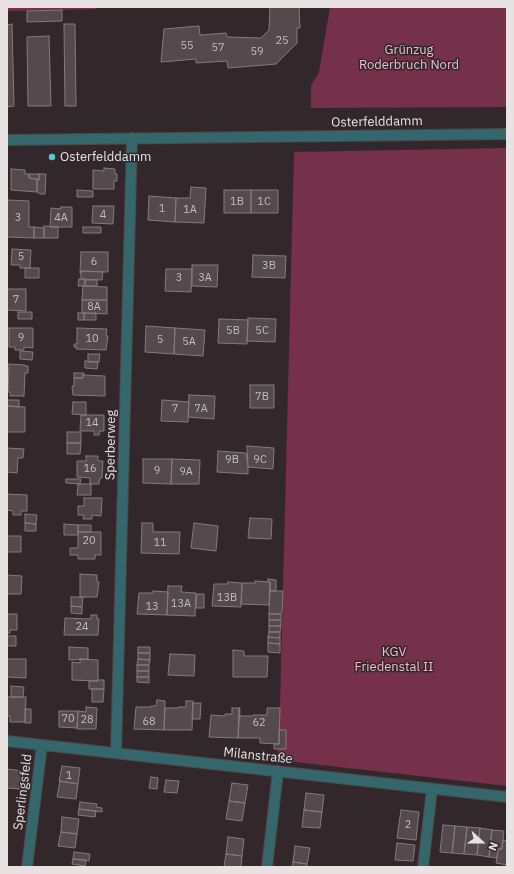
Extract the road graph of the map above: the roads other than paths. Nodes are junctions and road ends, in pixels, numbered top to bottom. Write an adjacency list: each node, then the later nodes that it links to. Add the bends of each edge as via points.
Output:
1 (507, 134): 2 (street, Osterfelddamm)
2 (132, 138): 3 (street, Osterfelddamm); 6 (street, Sperberweg)
3 (7, 140)
4 (7, 740): 5 (street, Milanstraße)
5 (42, 744): 6 (street, Milanstraße); 10 (street, Sperlingsfeld)
6 (116, 753): 7 (street, Milanstraße)
7 (278, 771): 8 (street, Milanstraße); 11 (street)
8 (432, 789): 9 (street, Milanstraße); 12 (street)
9 (507, 797)
10 (27, 867)
11 (266, 867)
12 (423, 867)

